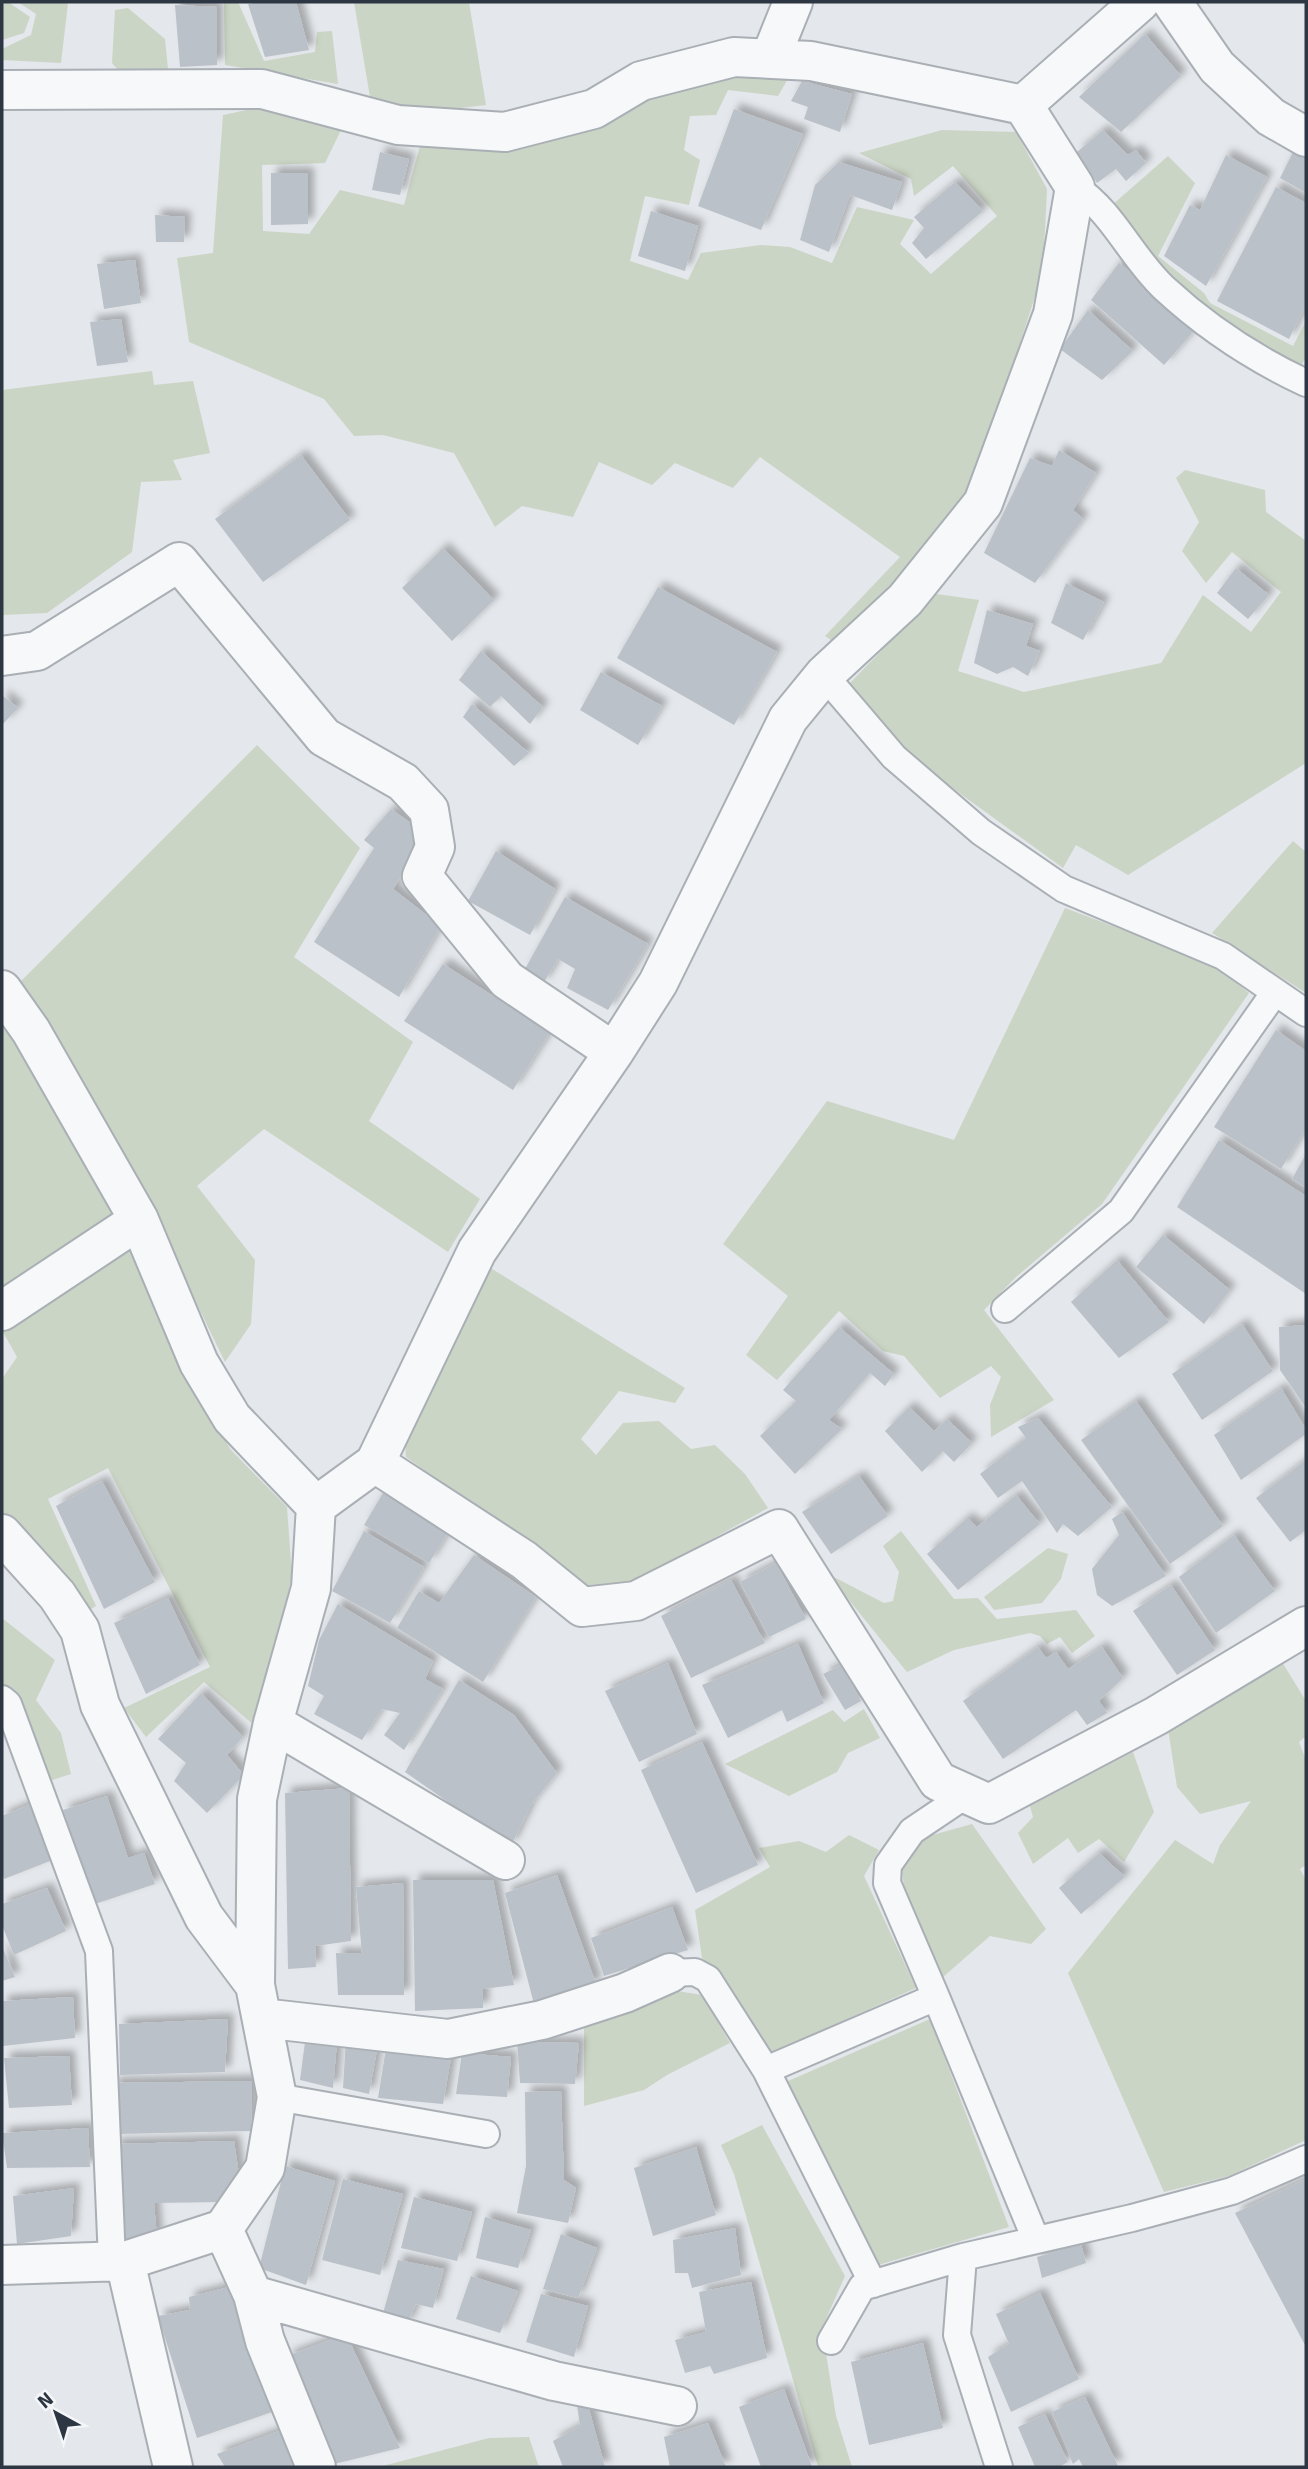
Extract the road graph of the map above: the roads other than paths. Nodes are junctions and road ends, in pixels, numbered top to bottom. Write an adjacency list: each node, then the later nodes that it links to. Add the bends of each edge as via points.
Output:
1 (793, 2): 4 (street)
2 (1140, 2): 6 (street)
3 (1172, 2): 7 (street, via 1217,67 1271,117)
4 (770, 59): 5 (street, via 734,57 641,81 594,110 505,132 398,125 262,89); 6 (street, via 811,61)
5 (2, 90)
6 (1023, 105): 8 (street)
7 (1306, 137)
8 (1075, 187): 9 (lane, via 1091,198 1163,287 1232,342); 11 (street, via 1053,314 983,503 905,600)
9 (1306, 383)
10 (2, 656): 15 (street, via 37,651 180,562 324,737 403,782 429,810 435,847 422,876 507,980)
11 (824, 675): 13 (lane, via 894,757 981,832 1064,889 1223,956); 15 (street, via 788,719 658,983)
12 (2, 989): 16 (street, via 31,1031)
13 (1275, 992): 14 (lane); 17 (lane, via 1121,1211)
14 (1306, 1013)
15 (614, 1052): 19 (street, via 477,1251)
16 (139, 1220): 18 (street); 20 (street, via 200,1363 232,1418)
17 (1005, 1308)
18 (2, 1311)
19 (375, 1463): 20 (street); 25 (street, via 524,1560 582,1607 636,1601 779,1529 938,1781)
20 (316, 1506): 24 (street, via 311,1588)
21 (2, 1534): 29 (street, via 57,1595 80,1630 100,1705 204,1917)
22 (1306, 1626): 25 (street, via 1156,1716 989,1804)
23 (2, 1699): 37 (lane, via 8,1704 99,1951)
24 (273, 1723): 26 (street); 29 (street, via 257,1799)
25 (967, 1794): 28 (lane, via 912,1831 888,1865 887,1883)
26 (505, 1860)
27 (670, 1973): 29 (street, via 542,2020 448,2039); 30 (lane, via 695,1972 708,1979)
28 (936, 1997): 30 (lane); 35 (lane)
29 (259, 2001): 31 (street)
30 (766, 2070): 39 (lane)
31 (277, 2097): 32 (lane); 34 (street, via 265,2168)
32 (486, 2134)
33 (1306, 2159): 35 (lane, via 1232,2191)
34 (223, 2229): 37 (street); 40 (street)
35 (1036, 2240): 36 (lane)
36 (963, 2257): 39 (lane); 45 (lane, via 957,2335)
37 (118, 2261): 38 (street); 43 (street)
38 (2, 2265)
39 (873, 2284): 41 (lane, via 862,2287)
40 (253, 2295): 42 (street, via 554,2381); 44 (street, via 265,2341)
41 (831, 2341)
42 (677, 2406)
43 (173, 2467)
44 (316, 2467)
45 (999, 2467)

